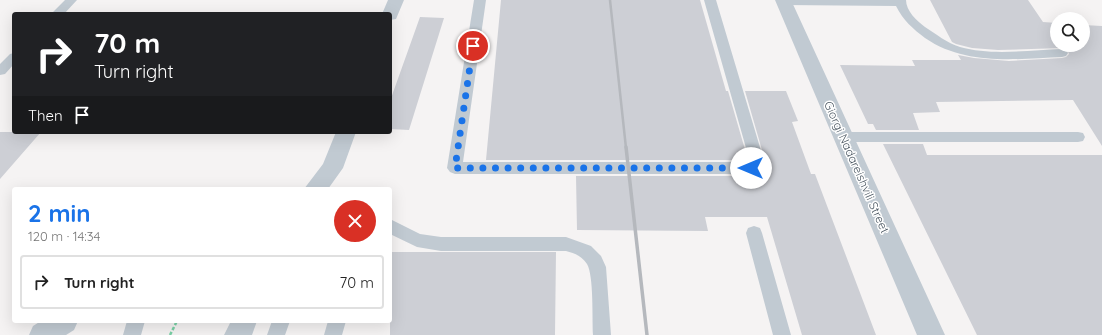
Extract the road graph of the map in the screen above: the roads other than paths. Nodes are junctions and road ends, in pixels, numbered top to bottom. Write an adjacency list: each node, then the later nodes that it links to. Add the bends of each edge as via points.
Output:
1 (71, 0): 7 (lane)
2 (396, 0): 8 (street)
3 (480, 0): 4 (lane, via 455,168 751,168 758,164)
4 (710, 0)
5 (783, 1): 6 (lane); 13 (street, Giorgi Nadareishvili Street)
6 (900, 1): 9 (lane, via 907,17 921,30 960,51 977,54)
7 (59, 12)
8 (392, 12)
9 (1062, 53)
10 (12, 59): 11 (lane)
11 (0, 71)
12 (345, 134): 15 (street, via 332,168)
13 (844, 137): 14 (lane); 30 (street, Giorgi Nadareishvili Street)
14 (1078, 137)
15 (321, 186)
16 (392, 227): 28 (lane, via 417,240 441,244 566,244 579,247 592,257 599,270)
17 (754, 233): 29 (lane)
18 (62, 323): 23 (street)
19 (135, 323): 24 (lane)
20 (243, 323): 25 (street)
21 (280, 323): 26 (lane)
22 (336, 323): 27 (lane)
23 (43, 335)
24 (132, 335)
25 (238, 335)
26 (276, 335)
27 (333, 335)
28 (602, 335)
29 (782, 335)
30 (931, 335)

